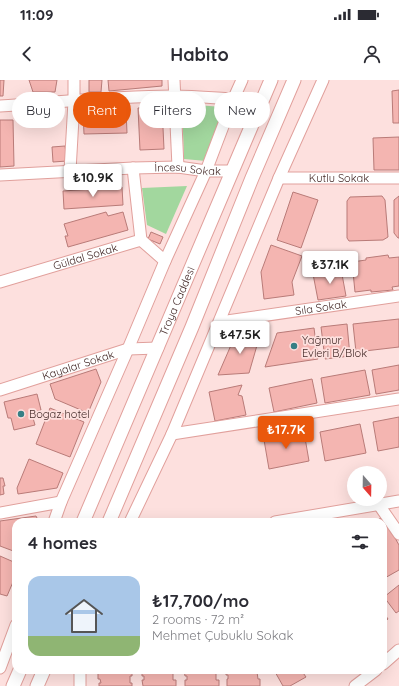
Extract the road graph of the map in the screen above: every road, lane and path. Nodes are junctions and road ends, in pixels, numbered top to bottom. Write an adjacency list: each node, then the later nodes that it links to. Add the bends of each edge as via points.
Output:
1 (74, 80): 7 (street)
2 (174, 80): 8 (street)
3 (242, 80): 9 (street)
4 (270, 80): 10 (main road, Troya Caddesi)
5 (294, 80): 43 (main road)
6 (323, 80): 23 (street)
7 (74, 92)
8 (174, 92)
9 (237, 92)
10 (265, 92)
11 (73, 101): 12 (street)
12 (0, 106)
13 (73, 118): 19 (street)
14 (176, 128): 17 (street)
15 (222, 128): 20 (street)
16 (250, 128): 21 (main road, Troya Caddesi)
17 (178, 167): 18 (street, İncesu Sokak); 20 (street, İncesu Sokak)
18 (133, 168): 19 (street, İncesu Sokak); 25 (street)
19 (70, 171): 22 (street, İncesu Sokak)
20 (206, 171): 21 (street, İncesu Sokak); 26 (street)
21 (232, 171): 30 (main road, Troya Caddesi)
22 (0, 175)
23 (279, 178): 24 (street, Kutlu Sokak); 29 (street)
24 (399, 178)
25 (141, 240): 26 (street); 27 (street, Güldal Sokak)
26 (165, 261): 31 (street)
27 (0, 282)
28 (399, 296): 29 (street, Sıla Sokak)
29 (220, 322): 34 (street)
30 (158, 348): 31 (street, Kayalar Sokak); 42 (main road, Troya Caddesi)
31 (128, 349): 32 (street, Kayalar Sokak); 36 (street)
32 (0, 390)
33 (399, 399): 34 (street)
34 (172, 434): 44 (street)
35 (399, 501): 37 (street)
36 (61, 502): 40 (street); 41 (street)
37 (387, 503)
38 (373, 506): 45 (street)
39 (380, 506): 46 (street)
40 (0, 513)
41 (55, 518)
42 (85, 518)
43 (111, 518)
44 (132, 518)
45 (299, 518)
46 (399, 534)
47 (12, 636): 50 (street)
48 (399, 650): 49 (street)
49 (387, 660)
50 (0, 668)
51 (18, 674): 55 (main road)
52 (42, 674): 56 (main road)
53 (80, 674): 57 (street)
54 (368, 674): 58 (street)
55 (13, 686)
56 (37, 686)
57 (80, 686)
58 (355, 686)

